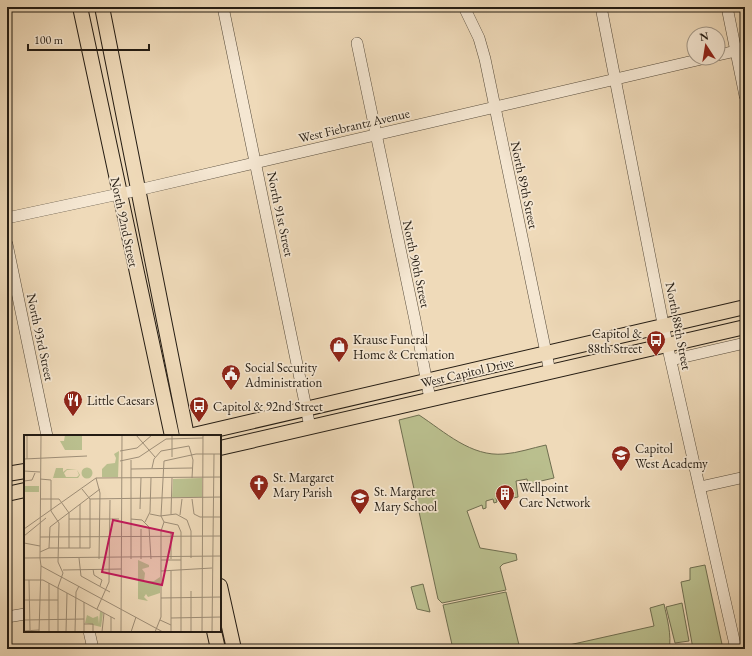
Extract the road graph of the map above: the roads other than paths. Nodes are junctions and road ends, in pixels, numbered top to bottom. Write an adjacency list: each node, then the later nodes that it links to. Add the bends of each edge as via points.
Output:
1 (80, 7): 17 (main road, North 92nd Street)
2 (102, 7): 16 (main road, North 92nd Street)
3 (223, 7): 15 (street, North 91st Street)
4 (464, 7): 13 (street, North 89th Street, via 479,38)
5 (601, 7): 11 (street, North 88th Street)
6 (727, 7): 8 (street)
7 (357, 43): 14 (street, North 90th Street)
8 (740, 50): 9 (street); 12 (street)
9 (726, 53)
10 (686, 63): 11 (street, West Fiebrantz Avenue)
11 (615, 79): 13 (street, West Fiebrantz Avenue); 21 (street, North 88th Street)
12 (745, 96)
13 (495, 107): 14 (street, West Fiebrantz Avenue); 25 (street, North 89th Street)
14 (376, 134): 15 (street, West Fiebrantz Avenue); 28 (street, North 90th Street)
15 (255, 162): 16 (street, West Fiebrantz Avenue); 30 (street, North 91st Street)
16 (138, 190): 17 (street, West Fiebrantz Avenue); 35 (main road, North 92nd Street)
17 (120, 194): 18 (street, West Fiebrantz Avenue); 34 (main road, North 92nd Street)
18 (7, 218)
19 (7, 244): 33 (street, North 93rd Street)
20 (745, 307): 21 (main road, West Capitol Drive)
21 (664, 326): 24 (street, North 88th Street); 25 (main road, West Capitol Drive)
22 (745, 327): 24 (main road, West Capitol Drive)
23 (745, 343): 26 (street)
24 (667, 344): 26 (street, North 88th Street); 27 (main road, West Capitol Drive)
25 (546, 353): 27 (street, North 89th Street); 28 (main road, West Capitol Drive)
26 (671, 360): 42 (street, North 88th Street)
27 (550, 372): 29 (main road, West Capitol Drive)
28 (426, 381): 29 (street, North 90th Street); 30 (main road, West Capitol Drive)
29 (430, 399): 32 (main road, West Capitol Drive)
30 (307, 409): 31 (main road, West Capitol Drive); 32 (street, North 91st Street)
31 (262, 419): 36 (main road, West Capitol Drive); 37 (main road, via 255,428)
32 (310, 427): 38 (main road, West Capitol Drive)
33 (47, 435)
34 (172, 435)
35 (188, 435)
36 (192, 435)
37 (221, 437)
38 (221, 448)
39 (24, 471): 40 (main road)
40 (7, 474)
41 (745, 476): 42 (street)
42 (700, 487): 53 (street, North 88th Street)
43 (24, 490): 44 (main road)
44 (7, 494)
45 (221, 590): 52 (main road)
46 (24, 614): 47 (street)
47 (7, 617)
48 (89, 632): 50 (street)
49 (214, 632): 51 (main road)
50 (93, 649)
51 (218, 649)
52 (234, 649)
53 (736, 649)

